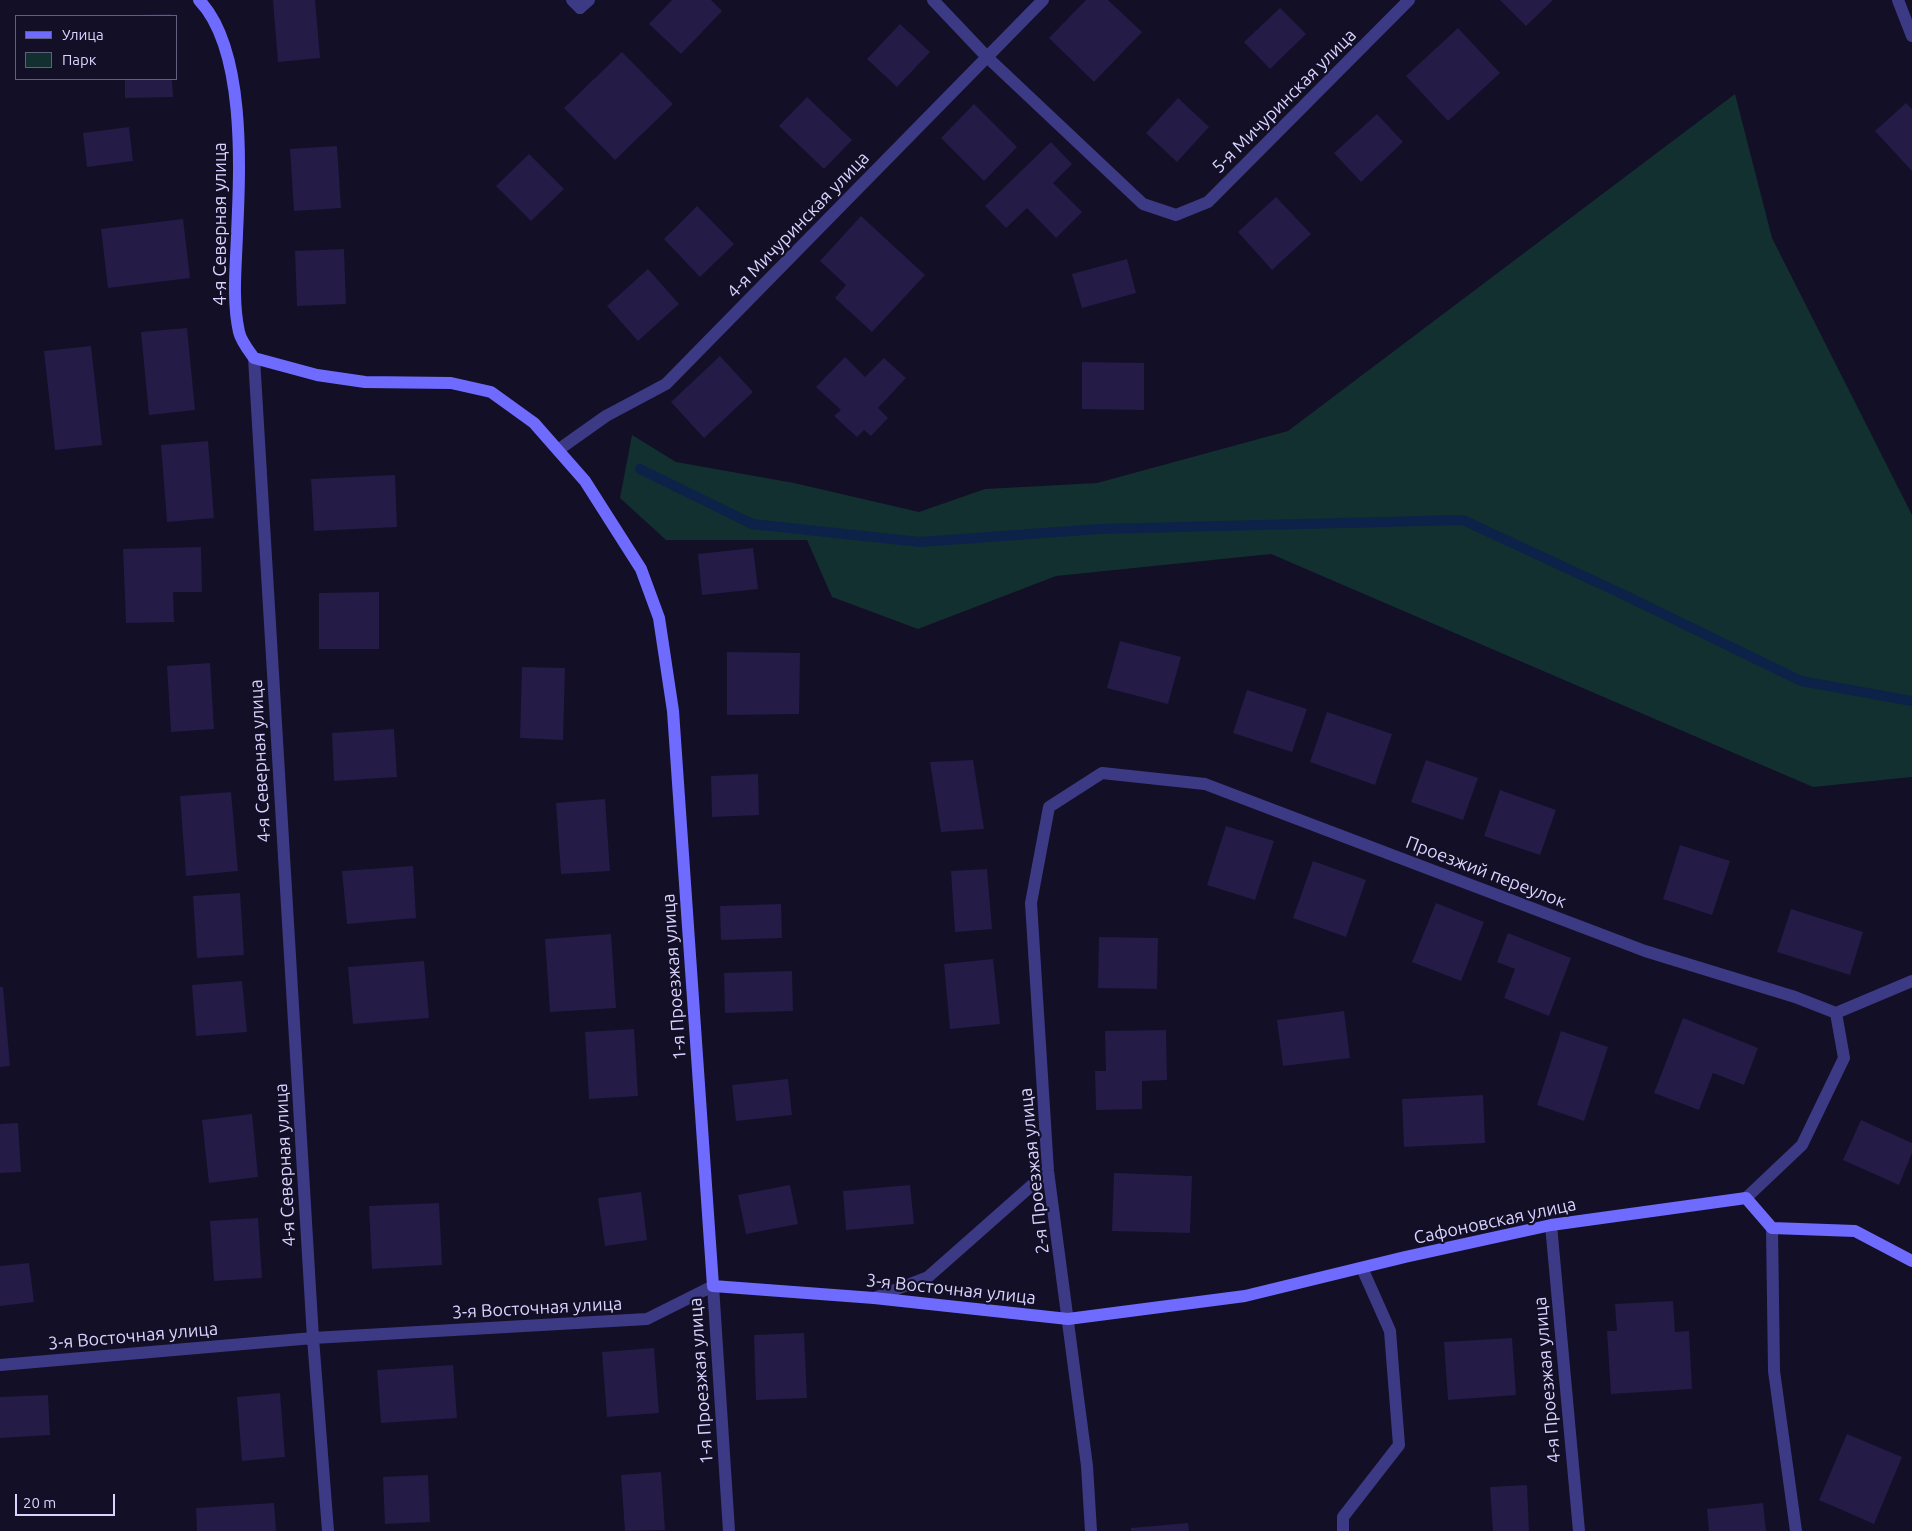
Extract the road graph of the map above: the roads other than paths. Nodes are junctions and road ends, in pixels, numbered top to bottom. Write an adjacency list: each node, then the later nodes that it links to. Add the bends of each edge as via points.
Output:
1 (199, 0): 8 (street, 4-я Северная улица, via 219,28 235,92 240,179 234,290 239,334)
2 (933, 0): 7 (street)
3 (1043, 0): 7 (street, 4-я Мичуринская улица)
4 (1409, 0): 7 (street, 5-я Мичуринская улица, via 1208,202 1176,215 1143,204)
5 (1898, 0): 6 (street)
6 (1912, 36)
7 (987, 57): 9 (street, 4-я Мичуринская улица, via 666,384 606,416)
8 (254, 358): 9 (street, 1-я Проезжая улица, via 365,382 451,383 491,392 534,423); 22 (street, 4-я Северная улица)
9 (558, 450): 19 (street, 1-я Проезжая улица, via 585,481 641,569 659,618 673,711)
10 (1049, 807): 12 (street, Проезжий переулок, via 1102,773 1205,784 1645,952 1796,997); 13 (street, 2-я Проезжая улица, via 1031,903)
11 (1912, 982): 12 (street)
12 (1836, 1014): 14 (street, via 1844,1058 1802,1145)
13 (1048, 1171): 20 (street, via 928,1277); 21 (street, 2-я Проезжая улица)
14 (1746, 1198): 15 (street, Сафоновская улица); 16 (street)
15 (1551, 1225): 18 (street, Сафоновская улица); 28 (street, 4-я Проезжая улица)
16 (1772, 1228): 17 (street, via 1855,1231); 29 (street, via 1774,1371)
17 (1912, 1261)
18 (1362, 1268): 21 (street, Сафоновская улица, via 1245,1296); 27 (street, via 1390,1331 1399,1445 1343,1517)
19 (713, 1286): 20 (street, 3-я Восточная улица); 22 (street, 3-я Восточная улица, via 647,1319); 25 (street, 1-я Проезжая улица)
20 (874, 1298): 21 (street, 3-я Восточная улица)
21 (1068, 1319): 26 (street, 2-я Проезжая улица)
22 (312, 1338): 23 (street, 3-я Восточная улица); 24 (street, 4-я Северная улица)
23 (0, 1365)
24 (328, 1531)
25 (729, 1531)
26 (1092, 1531)
27 (1343, 1531)
28 (1579, 1531)
29 (1796, 1531)

